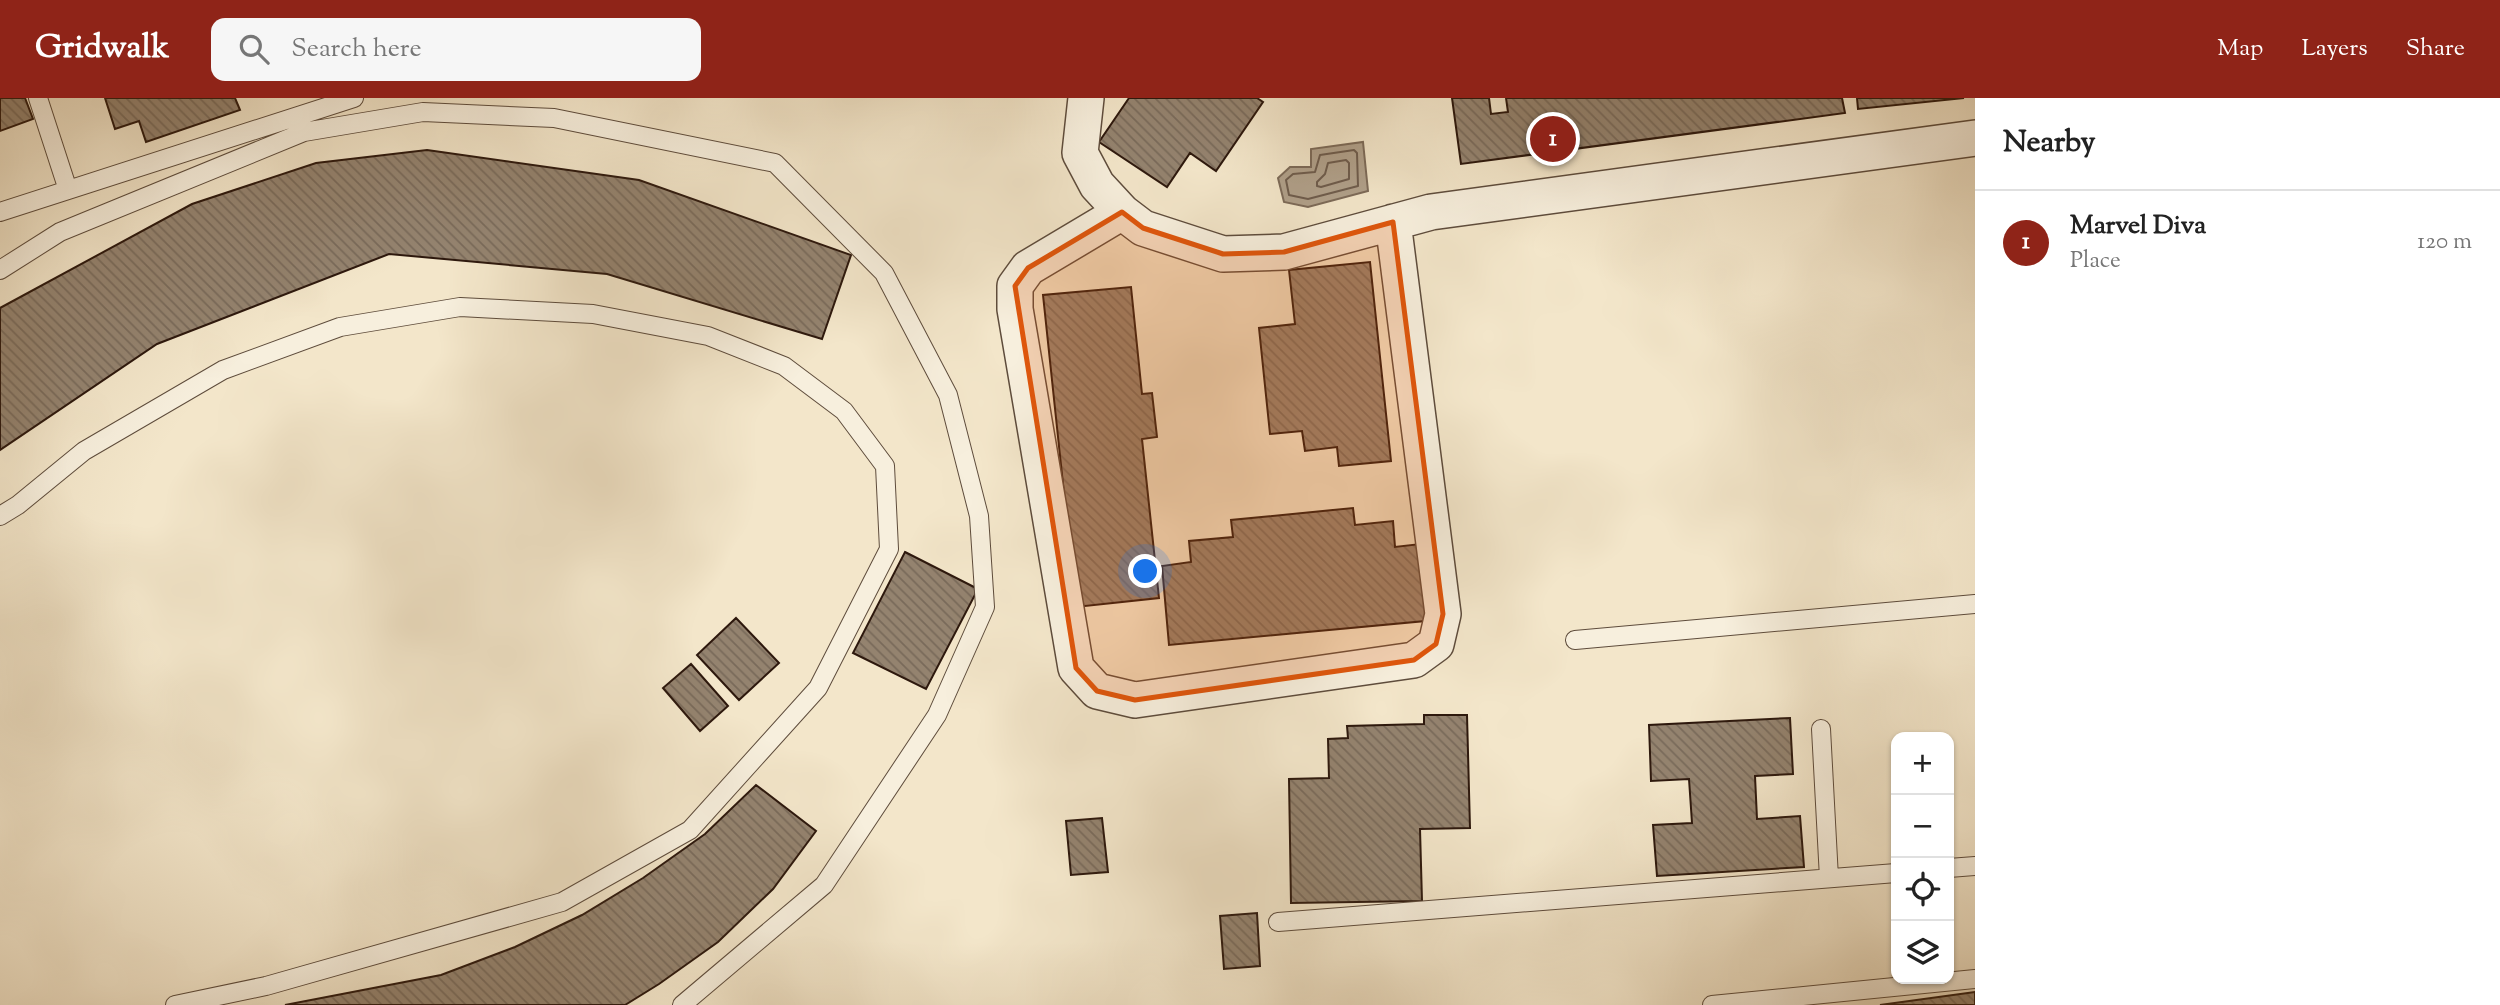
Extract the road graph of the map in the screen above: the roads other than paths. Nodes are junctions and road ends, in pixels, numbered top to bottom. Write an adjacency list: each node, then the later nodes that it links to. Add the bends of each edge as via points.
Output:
1 (37, 98): 6 (lane)
2 (354, 98): 4 (lane)
3 (1086, 98): 8 (street, via 1080,152 1097,185)
4 (298, 107): 6 (lane)
5 (1975, 138): 9 (street, via 1431,212)
6 (68, 190): 7 (lane)
7 (0, 212)
8 (1122, 212): 9 (street, via 1143,228 1223,254 1284,252); 9 (street, via 1028,268 1015,286 1015,309 1076,668 1097,691 1135,699 1414,660 1436,644 1443,614)
9 (1393, 222)
10 (0, 270): 22 (lane, via 60,232 304,132 424,112 554,118 775,163 884,273 948,395 979,516 985,607 937,715 824,886)
11 (0, 516): 21 (lane, via 83,451 223,370 340,327 460,307 593,314 708,336 784,366 844,411 885,466 889,549 818,688 690,830 562,902 266,986)
12 (1975, 604): 13 (lane)
13 (1575, 640)
14 (1821, 729): 18 (lane)
15 (1975, 866): 16 (lane)
16 (1954, 868)
17 (1891, 873): 18 (lane)
18 (1829, 878): 19 (lane)
19 (1278, 922)
20 (1975, 979): 23 (lane)
21 (175, 1005)
22 (682, 1005)
23 (1712, 1005)

